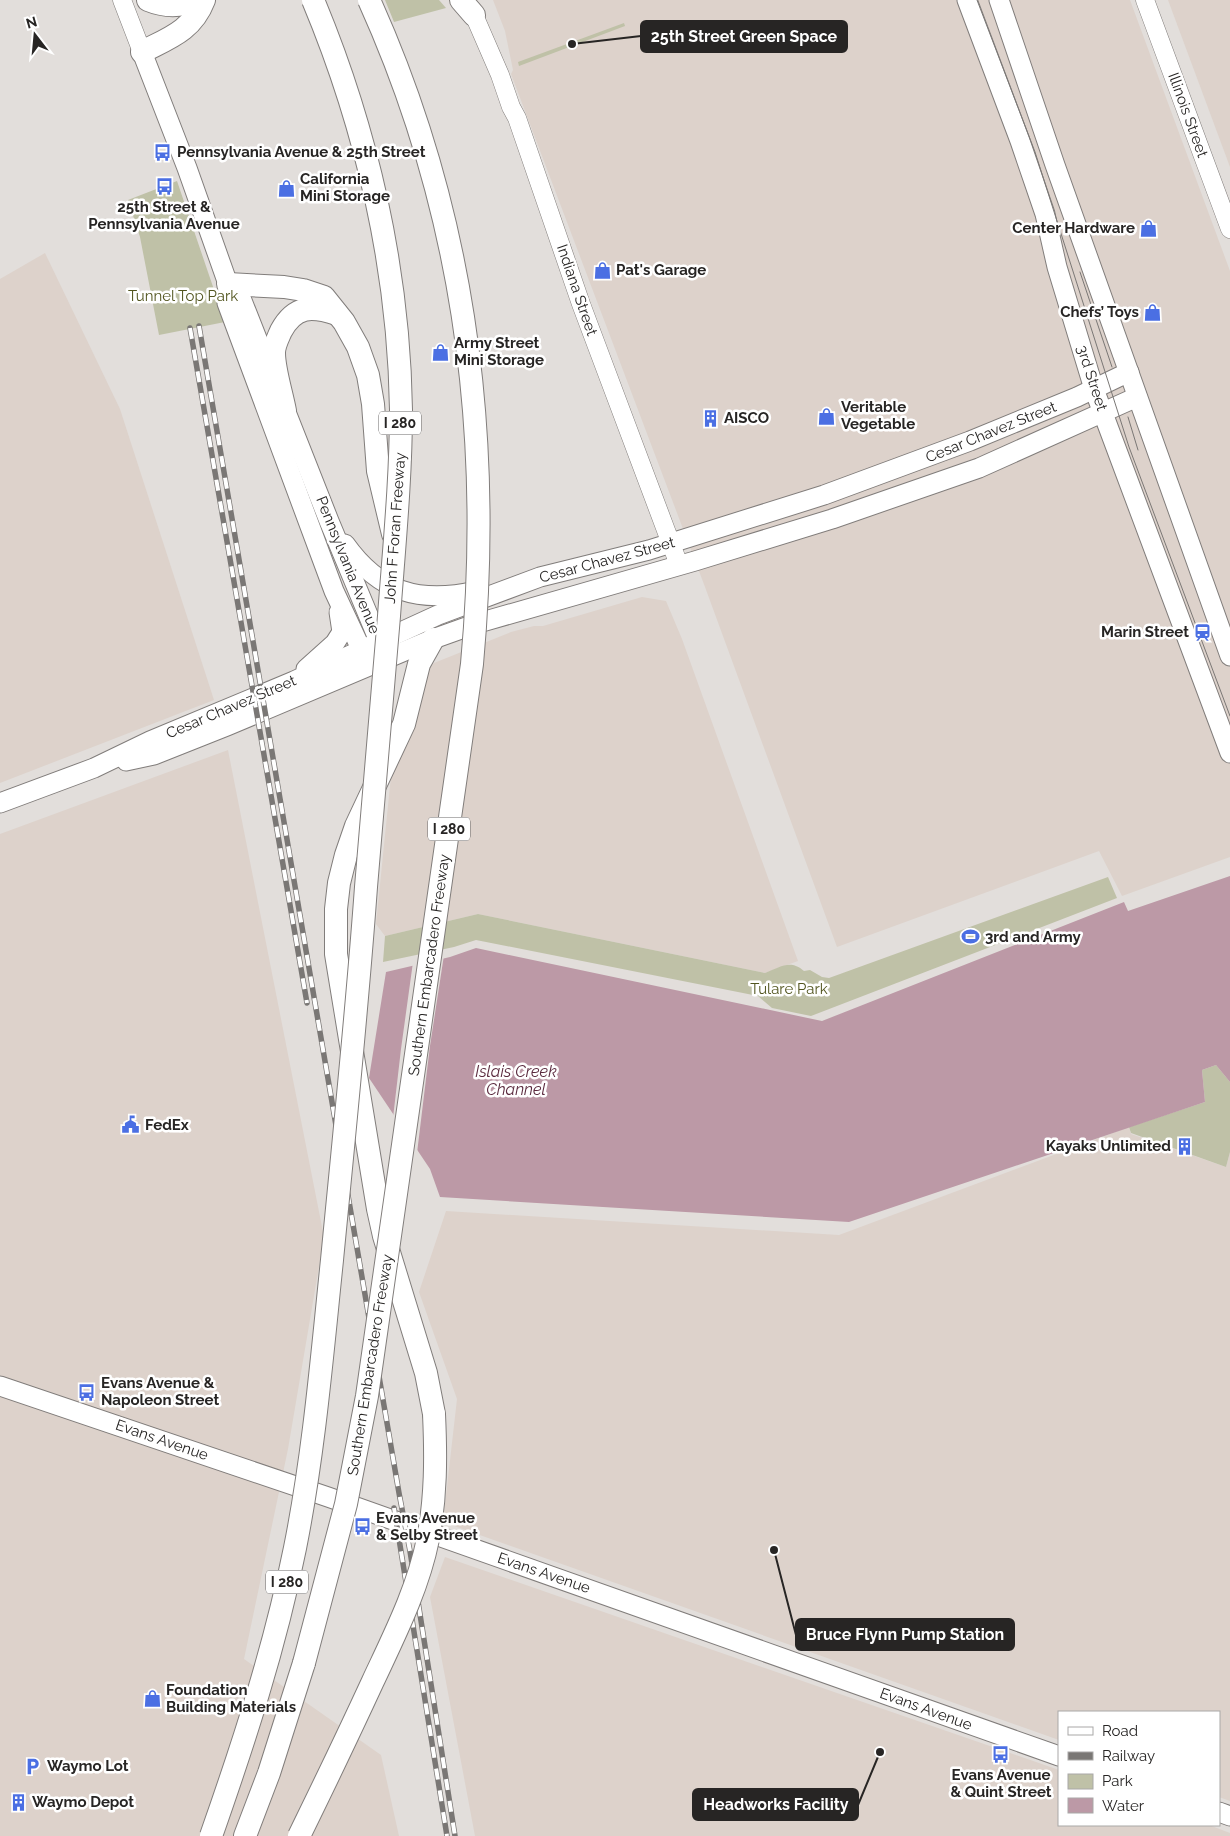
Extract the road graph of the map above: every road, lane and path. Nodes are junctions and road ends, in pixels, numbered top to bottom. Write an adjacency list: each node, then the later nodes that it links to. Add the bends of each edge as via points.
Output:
1 (122, 0): 11 (main road, Pennsylvania Avenue)
2 (148, 0): 3 (highway, via 173,6)
3 (197, 0)
4 (204, 0): 11 (highway, via 191,23 178,35)
5 (314, 0): 21 (highway, John F Foran Freeway / I 280, bridge, via 357,120 384,245 401,407)
6 (369, 0): 37 (highway, Southern Embarcadero Freeway / I 280, bridge, via 400,72 420,131 436,183 459,290 469,354 478,454 477,613 357,1450 333,1557 304,1663 272,1765)
7 (967, 0): 16 (main road, 3rd Street, via 1045,214 1057,268)
8 (1000, 0): 15 (main road, via 1054,165)
9 (1145, 0): 12 (main road, Illinois Street)
10 (467, 7): 22 (main road, Indiana Street, via 517,118 581,304)
11 (142, 52): 13 (main road, Pennsylvania Avenue)
12 (1230, 230)
13 (228, 284): 14 (highway, via 303,290 324,297); 18 (main road, Pennsylvania Avenue, via 241,298); 25 (main road, Pennsylvania Avenue, via 227,303)
14 (342, 318): 18 (highway, via 319,308 295,314 286,322 276,340 274,353); 21 (highway, bridge, via 358,347 368,375 378,471)
15 (1129, 372): 16 (main road, Cesar Chavez Street); 17 (main road)
16 (1094, 389): 19 (main road, 3rd Street); 22 (main road, Cesar Chavez Street, via 970,441 824,495)
17 (1137, 397): 19 (main road, Cesar Chavez Street); 28 (main road)
18 (285, 411): 20 (main road, Pennsylvania Avenue)
19 (1103, 413): 23 (main road, Cesar Chavez Street, via 979,468 832,519); 31 (main road, 3rd Street)
20 (329, 521): 24 (main road, via 370,573 397,589 422,596 452,597); 27 (main road, Pennsylvania Avenue)
21 (395, 542): 36 (highway, John F Foran Freeway / I 280, bridge, via 356,1018 319,1389 308,1468 295,1548 277,1626 258,1695)
22 (670, 543): 23 (main road, Indiana Street); 24 (main road, Cesar Chavez Street)
23 (679, 565): 26 (main road, Cesar Chavez Street)
24 (540, 577): 27 (main road, Cesar Chavez Street, via 438,615)
25 (334, 591): 27 (main road, Pennsylvania Avenue); 29 (main road, via 342,632 335,643)
26 (433, 638): 27 (main road, Cesar Chavez Street); 30 (highway, via 419,664 404,724)
27 (373, 651): 29 (main road, Cesar Chavez Street); 30 (highway, via 393,700); 32 (main road, Cesar Chavez Street, via 154,755)
28 (1230, 656)
29 (294, 681): 32 (main road, Cesar Chavez Street)
30 (395, 743): 38 (highway, bridge, via 346,855 336,909 336,954 378,1209 426,1374 434,1414 434,1501 416,1581 396,1632)
31 (1230, 753)
32 (94, 768): 33 (main road, Cesar Chavez Street)
33 (0, 803)
34 (0, 1386): 35 (main road, Evans Avenue, via 328,1496)
35 (1058, 1756)
36 (211, 1836)
37 (245, 1836)
38 (299, 1836)

